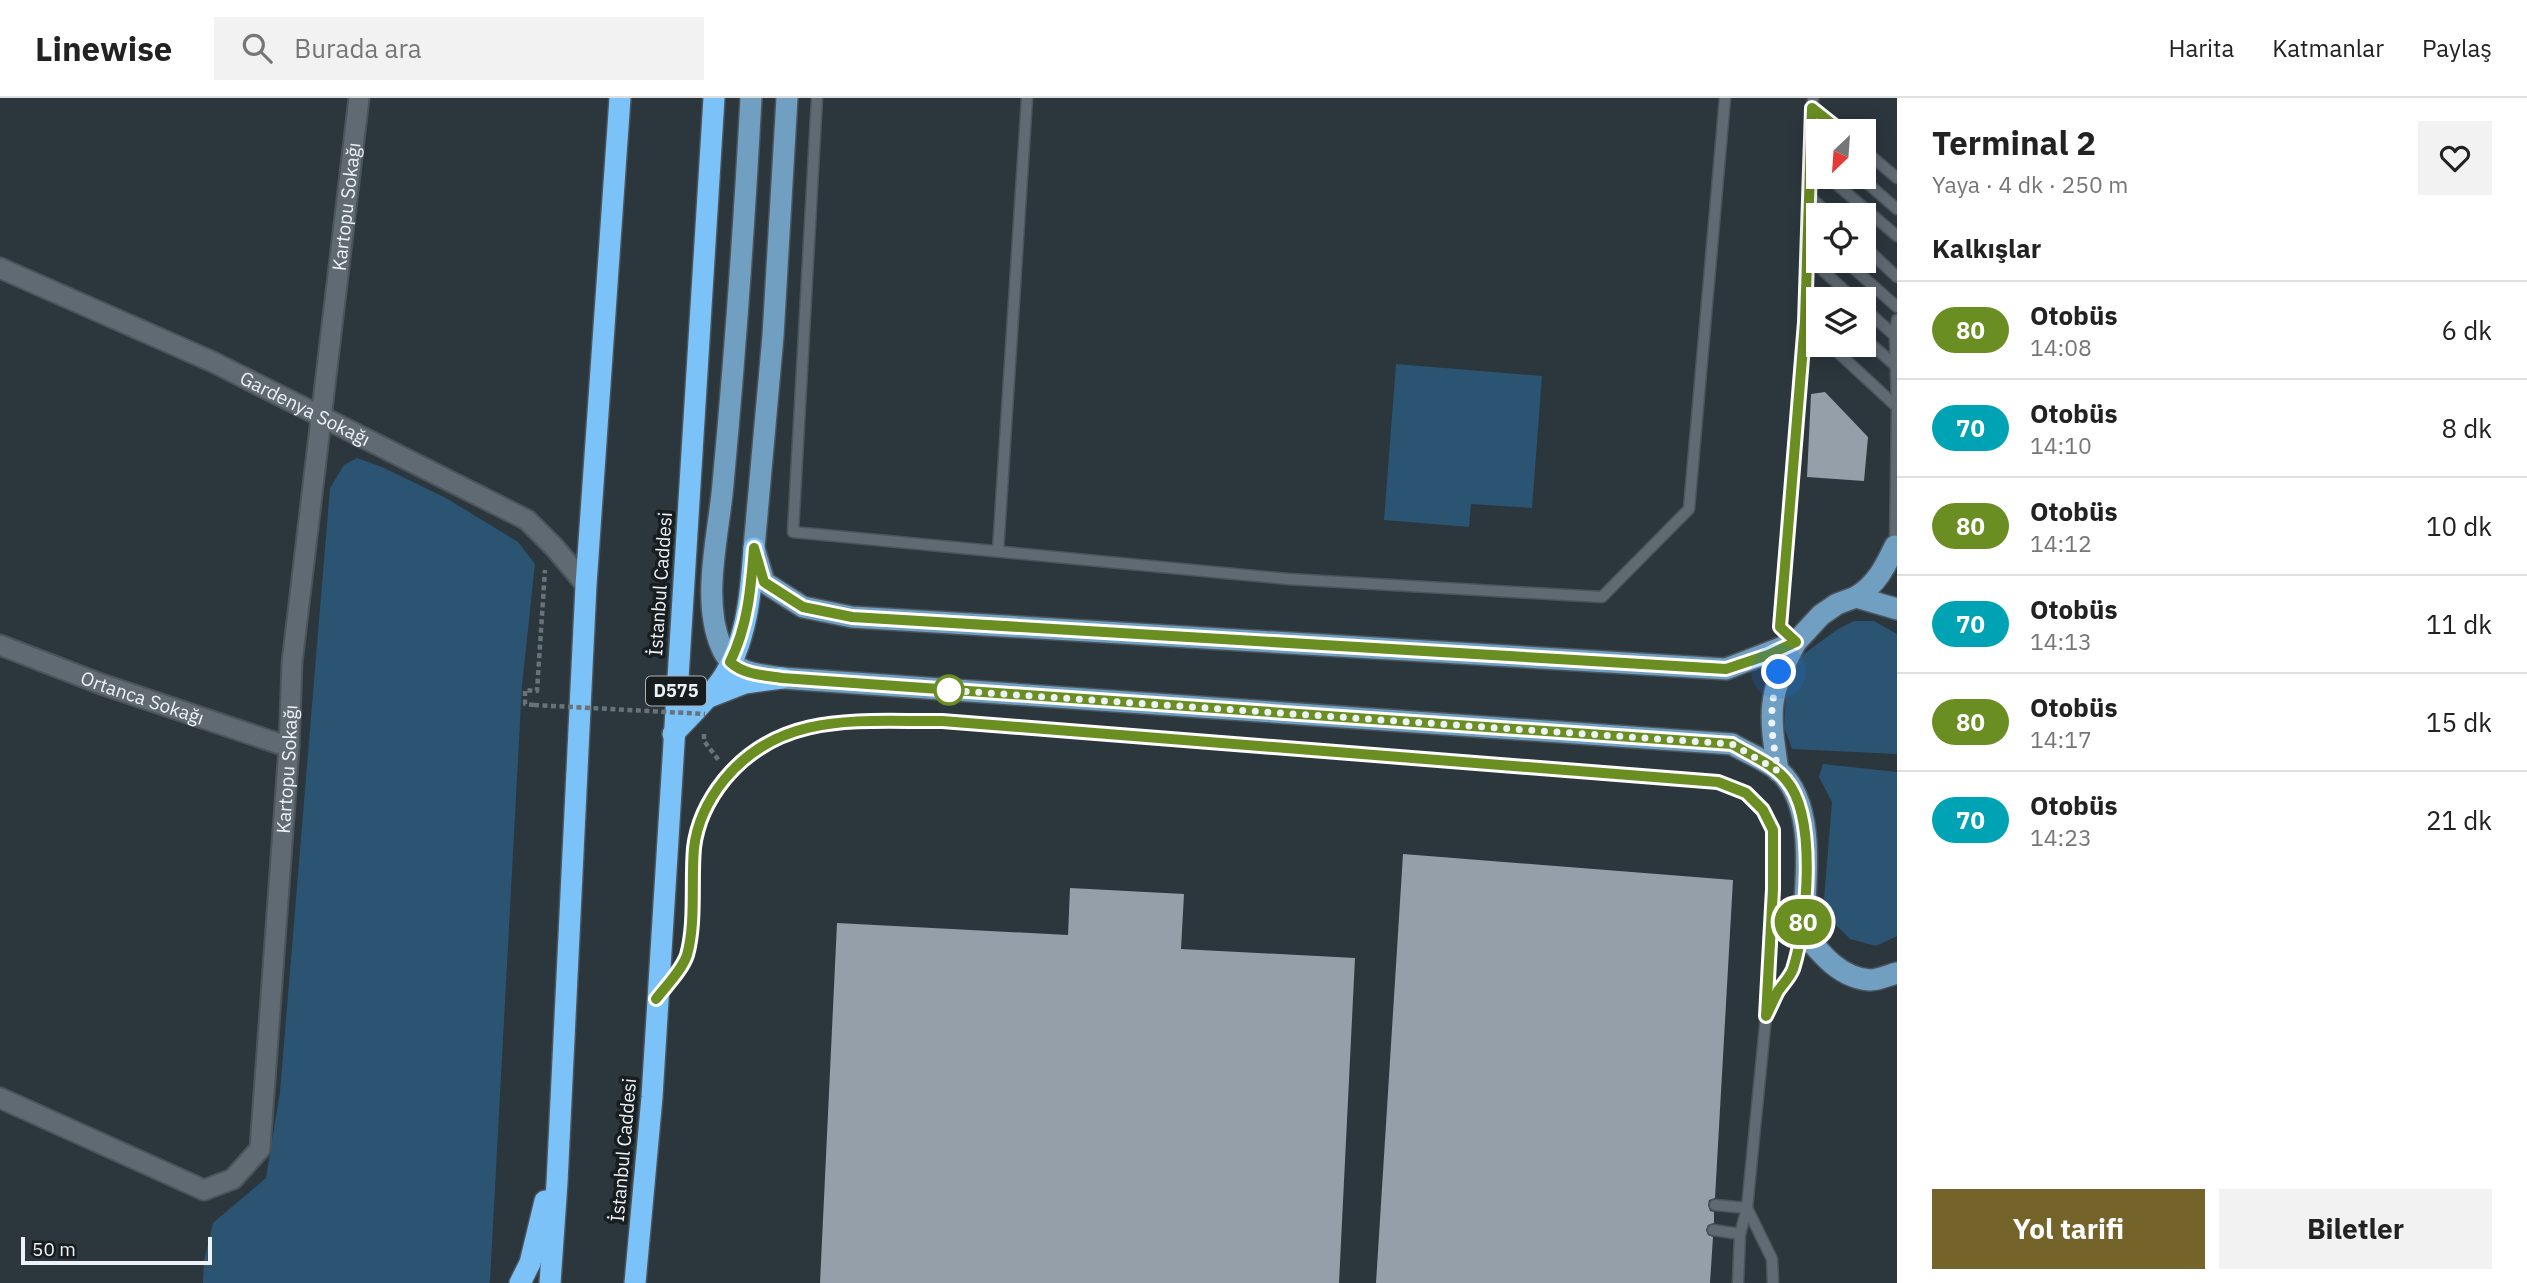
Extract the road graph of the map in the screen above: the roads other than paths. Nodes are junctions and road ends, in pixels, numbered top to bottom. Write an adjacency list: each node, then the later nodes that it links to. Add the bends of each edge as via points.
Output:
1 (359, 98): 37 (street, Kartopu Sokağı)
2 (620, 98): 41 (highway)
3 (714, 98): 49 (highway, İstanbul Caddesi / D575)
4 (751, 98): 46 (main road, via 712,580 715,628)
5 (787, 98): 38 (main road)
6 (817, 98): 39 (lane, via 793,532)
7 (1027, 98): 39 (lane)
8 (1725, 98): 39 (lane, via 1689,509 1601,597 1288,579)
9 (1813, 103): 10 (lane)
10 (1829, 119)
11 (1876, 160): 12 (lane)
12 (1897, 178)
13 (1810, 189): 16 (lane)
14 (1842, 189): 20 (lane)
15 (1874, 189): 19 (lane)
16 (1809, 196): 17 (lane); 18 (lane)
17 (1809, 203)
18 (1817, 203)
19 (1897, 209)
20 (1897, 236)
21 (1876, 257): 25 (lane)
22 (0, 268): 37 (street, Gardenya Sokağı, via 213,362)
23 (1826, 273): 26 (lane)
24 (1858, 273): 28 (lane)
25 (1897, 277)
26 (1841, 287)
27 (1806, 288): 31 (lane)
28 (1897, 307)
29 (1876, 319): 32 (lane)
30 (1897, 320): 32 (lane)
31 (1805, 322): 44 (lane, via 1780,627)
32 (1895, 336): 35 (lane)
33 (1876, 348): 35 (lane)
34 (1843, 357): 36 (lane)
35 (1896, 366): 36 (lane)
36 (1897, 407): 40 (lane)
37 (321, 416): 41 (street, Gardenya Sokağı, via 527,520); 50 (street, Kartopu Sokağı, via 292,663)
38 (754, 548): 44 (main road, via 764,582 803,607 852,617 1726,669); 46 (highway, via 746,616)
39 (999, 551)
40 (1896, 552): 42 (main road, via 1881,575)
41 (586, 585): 57 (highway)
42 (1856, 597): 43 (main road); 44 (main road, via 1821,615)
43 (1897, 609)
44 (1796, 642): 51 (main road, via 1779,672 1771,700)
45 (0, 645): 50 (street, Ortanca Sokağı)
46 (730, 662): 47 (main road, via 737,669); 48 (highway)
47 (782, 678): 48 (highway, via 729,687); 51 (main road, via 1732,744)
48 (706, 706): 49 (highway)
49 (673, 734): 54 (highway, İstanbul Caddesi / D575)
50 (289, 747): 56 (street, Kartopu Sokağı, via 260,1149 233,1179 204,1190)
51 (1778, 771): 52 (main road, via 1800,805 1806,842)
52 (1803, 932): 53 (main road, via 1824,958 1845,973 1871,980); 55 (lane, via 1792,973)
53 (1897, 973)
54 (656, 999): 55 (lane, via 687,956 698,825 712,796 754,750 786,733 832,723 942,721 1718,782 1746,793 1763,810 1773,830); 64 (highway, İstanbul Caddesi / D575)
55 (1766, 1016): 59 (lane)
56 (0, 1098)
57 (558, 1148): 62 (highway, via 530,1263); 63 (highway)
58 (1715, 1205): 59 (lane)
59 (1748, 1208): 61 (lane); 66 (lane, via 1772,1259)
60 (1713, 1230): 61 (lane)
61 (1740, 1234): 65 (lane)
62 (520, 1283)
63 (550, 1283)
64 (635, 1283)
65 (1738, 1283)
66 (1773, 1283)

